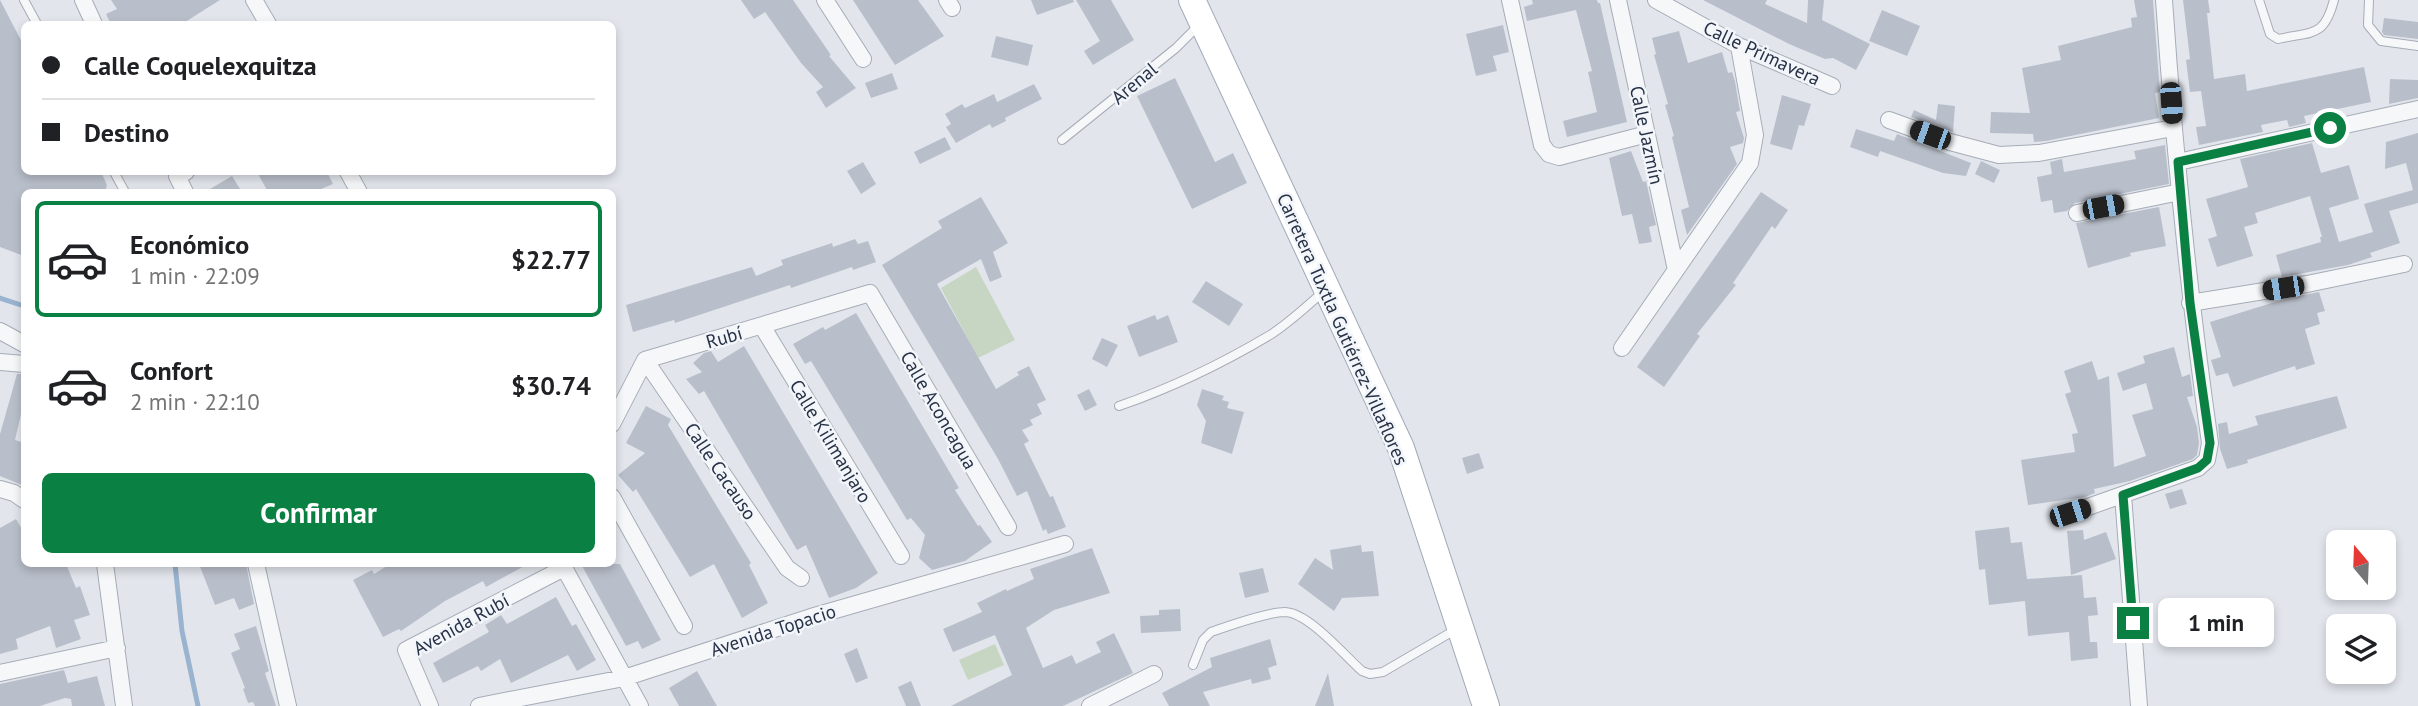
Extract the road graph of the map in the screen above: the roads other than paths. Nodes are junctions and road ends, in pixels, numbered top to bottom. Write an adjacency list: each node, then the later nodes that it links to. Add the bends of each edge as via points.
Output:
1 (24, 0): 13 (lane)
2 (83, 0): 14 (street)
3 (254, 0): 15 (street)
4 (824, 0): 18 (street)
5 (1510, 0): 23 (street, via 1542,145 1549,154 1559,157)
6 (1618, 0): 23 (street, Calle Jazmín)
7 (1656, 0): 17 (street, Calle Primavera)
8 (2164, 0): 22 (street)
9 (2259, 0): 10 (lane, via 2270,34 2278,39 2321,29 2329,21)
10 (2334, 0)
11 (2369, 0): 16 (lane, via 2368,25 2381,41)
12 (1197, 11): 24 (lane, Arenal, via 1176,48); 30 (main road, Carretera Tuxtla Gutiérrez-Villaflores)
13 (35, 21)
14 (93, 21)
15 (261, 21)
16 (2418, 46)
17 (1739, 47): 19 (street, Calle Primavera); 29 (street, via 1755,135 1750,163)
18 (863, 59)
19 (1832, 86)
20 (2418, 109): 25 (street)
21 (1889, 120): 22 (street, via 1999,155 2039,153)
22 (2173, 128): 25 (street)
23 (1647, 134): 29 (street, Calle Jazmín)
24 (1062, 140)
25 (2178, 162): 26 (street)
26 (2180, 192): 27 (street); 32 (street)
27 (2077, 213)
28 (2404, 264): 32 (street)
29 (1676, 270): 36 (street)
30 (1326, 290): 40 (lane, via 1271,334); 56 (main road, Carretera Tuxtla Gutiérrez-Villaflores, via 1401,448)
31 (870, 293): 33 (street, Rubí); 47 (street, Calle Aconcagua)
32 (2190, 303): 43 (street, via 2210,443 2207,460 2198,468)
33 (762, 326): 37 (street, Rubí); 49 (street, Calle Kilimanjaro)
34 (0, 331): 35 (street)
35 (21, 342)
36 (1622, 348)
37 (645, 360): 41 (street); 54 (street, Calle Cacauso, via 787,568)
38 (0, 362): 39 (street)
39 (21, 364)
40 (1119, 406)
41 (616, 416)
42 (0, 489): 44 (street)
43 (2123, 495): 46 (street); 69 (street)
44 (21, 498)
45 (616, 504): 55 (street)
46 (2070, 513)
47 (1008, 527)
48 (1065, 544): 61 (street, Avenida Topacio, via 811,617)
49 (901, 556)
50 (103, 567): 57 (street)
51 (257, 567): 63 (street)
52 (561, 567): 64 (street, Avenida Rubí, via 406,650)
53 (564, 567): 61 (street)
54 (801, 578)
55 (684, 626)
56 (1460, 627): 58 (lane, via 1383,672 1370,674 1316,628 1285,612 1211,632); 68 (main road, Carretera Tuxtla Gutiérrez-Villaflores)
57 (117, 648): 59 (street); 62 (street)
58 (1193, 665)
59 (0, 673)
60 (1154, 674): 67 (street)
61 (624, 678): 65 (street, Avenida Topacio); 66 (street)
62 (124, 706)
63 (288, 706)
64 (430, 706)
65 (479, 706)
66 (640, 706)
67 (1090, 706)
68 (1486, 706)
69 (2139, 706)

